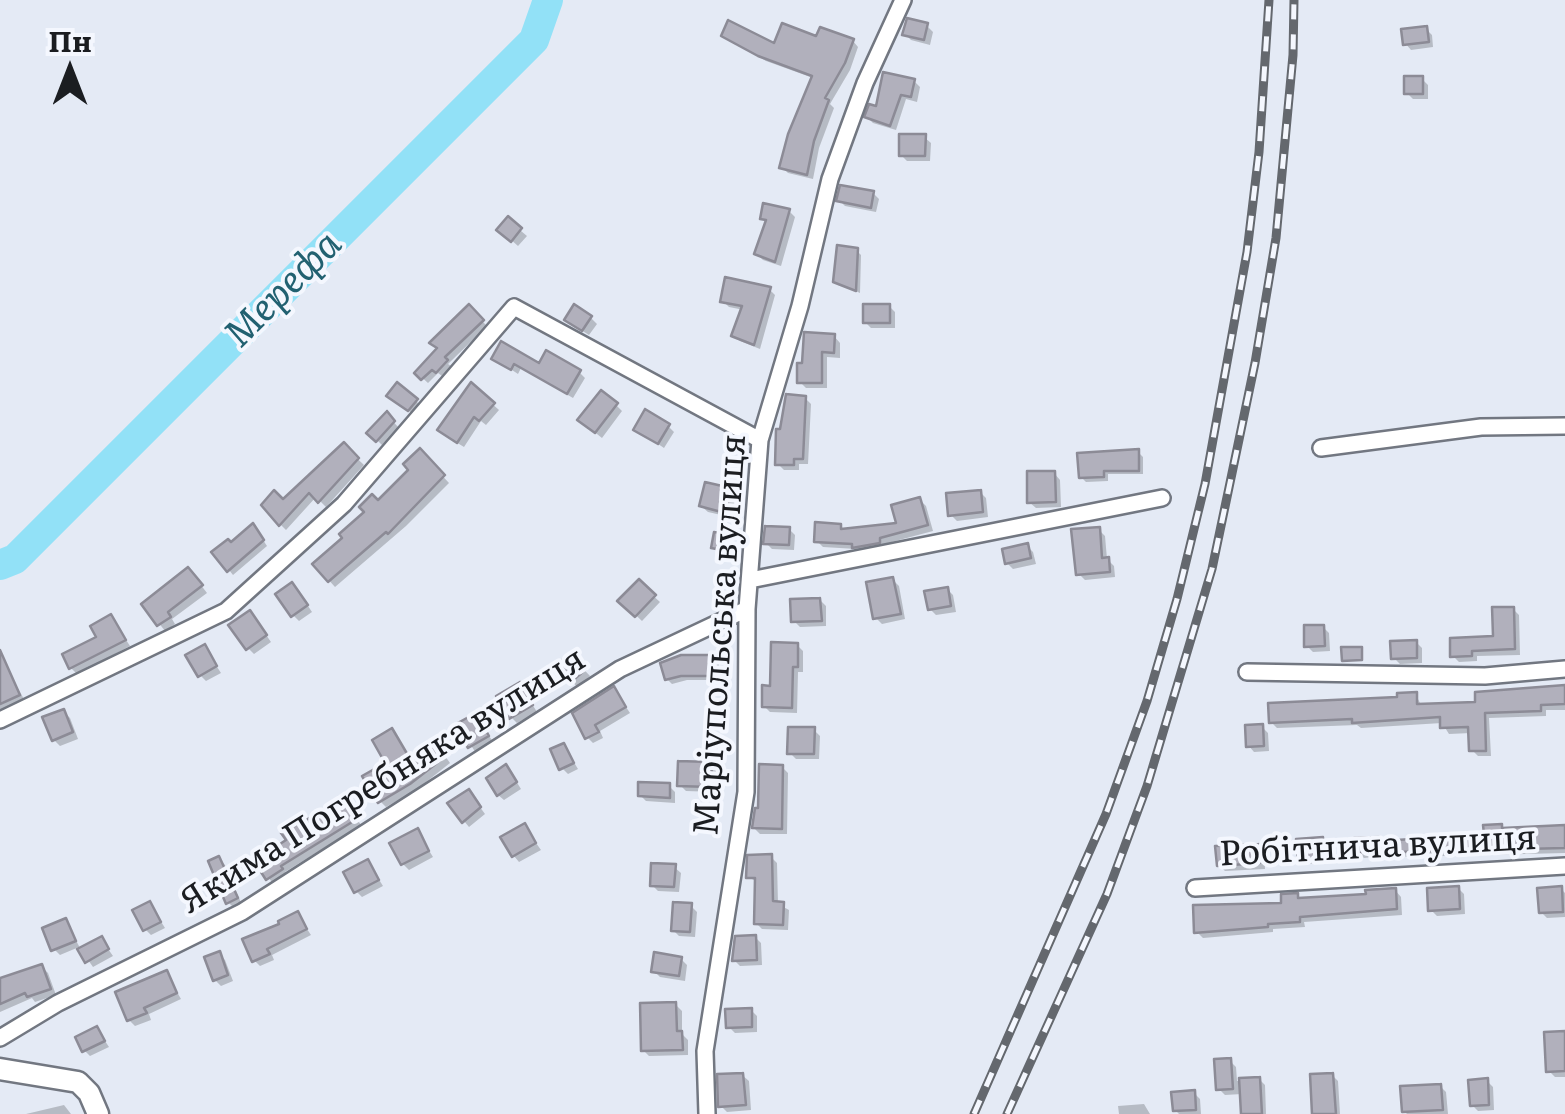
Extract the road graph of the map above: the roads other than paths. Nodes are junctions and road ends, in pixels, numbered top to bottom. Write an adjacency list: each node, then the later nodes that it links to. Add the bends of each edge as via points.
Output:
1 (903, 0): 3 (street, Маріупольська вулиця, via 830,179)
2 (1565, 426): 4 (street, via 1480,427)
3 (760, 440): 6 (street, Маріупольська вулиця); 10 (street, via 514,307 344,504 226,610)
4 (1321, 448)
5 (1162, 498): 6 (street)
6 (750, 580): 7 (street, Маріупольська вулиця)
7 (748, 609): 13 (street, Якима Погребняка вулиця, via 620,668 242,912); 16 (street, Маріупольська вулиця, via 746,792 705,1052)
8 (1565, 669): 9 (street, via 1485,676)
9 (1247, 672)
10 (0, 720)
11 (1565, 866): 12 (street, Робітнича вулиця)
12 (1196, 888)
13 (0, 1038)
14 (0, 1069): 15 (street, via 78,1082)
15 (98, 1114)
16 (707, 1114)

